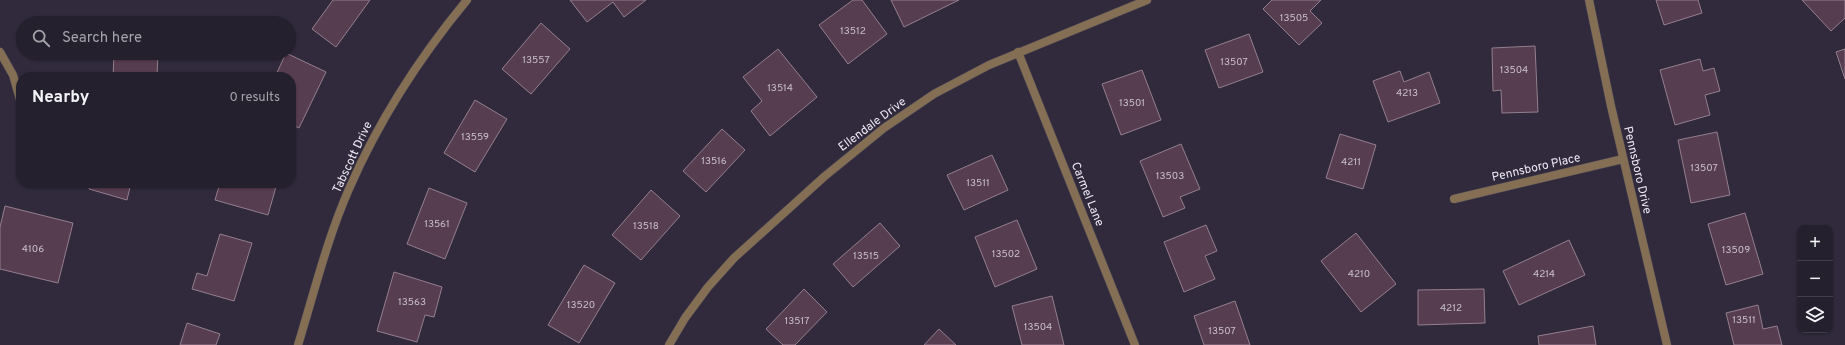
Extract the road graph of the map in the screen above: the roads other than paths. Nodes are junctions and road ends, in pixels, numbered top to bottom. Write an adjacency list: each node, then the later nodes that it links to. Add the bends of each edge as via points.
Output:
1 (467, 0): 9 (street, Tabscott Drive, via 438,34 372,140 348,190 324,255)
2 (1147, 0): 5 (street, Ellendale Drive)
3 (1590, 0): 7 (street, Pennsboro Drive, via 1610,106)
4 (0, 52): 6 (street)
5 (1018, 52): 10 (street, Ellendale Drive, via 989,64 934,94 884,128 824,176 734,258 685,318); 11 (street, Carmel Lane)
6 (16, 86)
7 (1623, 158): 8 (street, Pennsboro Place); 12 (street, Pennsboro Drive)
8 (1454, 199)
9 (298, 345)
10 (669, 345)
11 (1135, 345)
12 (1668, 345)

